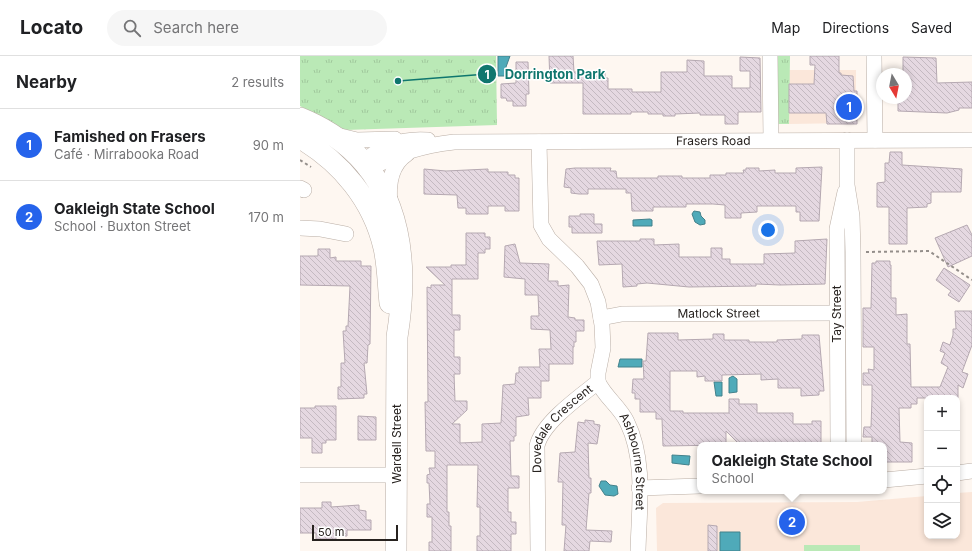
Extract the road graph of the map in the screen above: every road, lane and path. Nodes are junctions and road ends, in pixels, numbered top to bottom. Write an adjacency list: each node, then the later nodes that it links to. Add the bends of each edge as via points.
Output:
1 (770, 56): 7 (street)
2 (874, 56): 9 (street)
3 (300, 118): 4 (highway, Wardell Street)
4 (326, 131): 6 (street, via 354,140); 14 (highway, Wardell Street, via 345,144)
5 (300, 138): 15 (highway, Wardell Street, via 332,160)
6 (410, 139): 11 (street, Frasers Road); 14 (street, Frasers Road, via 387,146)
7 (771, 140): 8 (street, Frasers Road); 12 (street, Frasers Road)
8 (847, 140): 9 (street, Frasers Road); 16 (street, Tay Street)
9 (875, 140): 10 (street, Frasers Road)
10 (972, 140)
11 (454, 142): 12 (street, Frasers Road); 13 (street, Frasers Road)
12 (539, 142): 23 (street, Dovedale Crescent, via 542,224 549,239 577,266 591,284)
13 (426, 146): 14 (street, Frasers Road); 17 (street, Frasers Road, via 408,153 396,164 390,182)
14 (366, 166): 15 (highway); 17 (highway, Wardell Street)
15 (349, 178): 24 (highway, Wardell Street, via 365,201 380,234 387,267 390,312)
16 (847, 185): 22 (street, Tay Street, via 838,226); 27 (street, Tay Street, via 853,223)
17 (390, 207): 24 (highway, Wardell Street, via 398,232 402,263 401,312)
18 (300, 228): 19 (street)
19 (346, 234)
20 (860, 252): 21 (path, via 929,251)
21 (972, 280)
22 (838, 313): 23 (street, Matlock Street, via 622,314); 26 (street, Tay Street)
23 (601, 318): 25 (street, Dovedale Crescent, via 603,348)
24 (396, 337): 31 (highway, Wardell Street)
25 (598, 382): 35 (street, Ashbourne Street, via 626,420 634,438 638,455); 37 (street, Dovedale Crescent, via 546,427 539,437)
26 (838, 442)
27 (854, 442)
28 (972, 471): 29 (street)
29 (960, 473)
30 (300, 475): 31 (street)
31 (397, 475): 36 (highway, Wardell Street)
32 (924, 476): 33 (street)
33 (887, 480)
34 (697, 486): 35 (street)
35 (639, 488): 38 (street, Ashbourne Street)
36 (396, 551)
37 (538, 551)
38 (638, 551)

